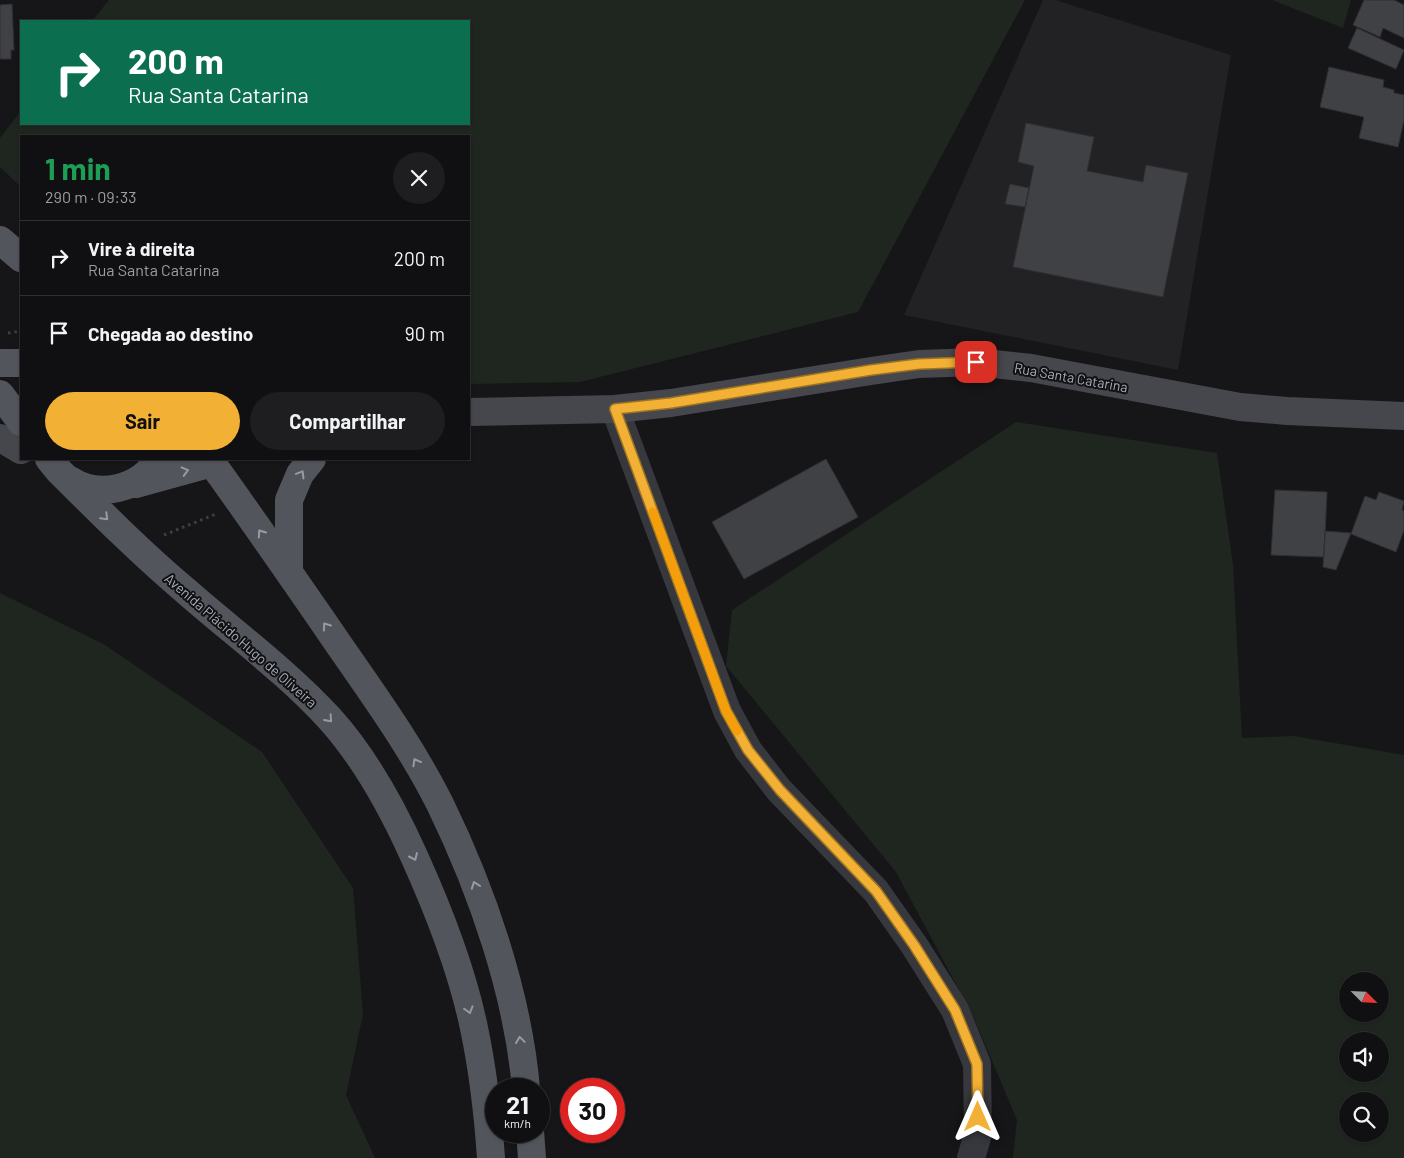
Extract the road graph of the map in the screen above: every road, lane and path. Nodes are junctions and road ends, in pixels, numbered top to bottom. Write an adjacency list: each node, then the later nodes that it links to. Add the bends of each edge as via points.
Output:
1 (0, 240): 2 (main road)
2 (20, 257)
3 (20, 331): 4 (path)
4 (0, 335)
5 (0, 363): 6 (main road)
6 (20, 363)
7 (0, 394): 11 (main road)
8 (615, 409): 9 (main road, Rua Santa Catarina); 10 (main road, Rua Santa Catarina, via 671,403 871,370 976,362 1031,368 1240,407); 26 (street, via 726,711 748,750 780,790 876,891 955,1010 977,1064 978,1134)
9 (470, 412)
10 (1404, 416)
11 (20, 421)
12 (0, 438): 13 (main road)
13 (20, 449)
14 (158, 460): 18 (main road, via 141,478)
15 (216, 460): 18 (main road, one-way to 15); 19 (main road)
16 (311, 460): 21 (main road, one-way to 16, via 289,500 300,474)
17 (48, 462): 18 (main road, via 72,481 88,488); 20 (main road, Avenida Plácido Hugo de Oliveira, one-way to 20)
18 (124, 487)
19 (241, 504): 20 (path); 21 (main road, one-way to 19)
20 (136, 547): 24 (main road, Avenida Plácido Hugo de Oliveira, one-way to 24, via 285,675 330,720 368,769 398,822 431,894 457,966 474,1027 488,1112)
21 (289, 572): 22 (main road, one-way to 21, via 517,1026 502,962 472,877 440,804 412,754)
22 (524, 1078)
23 (531, 1143): 25 (main road)
24 (491, 1158)
25 (532, 1158)
26 (971, 1158)

